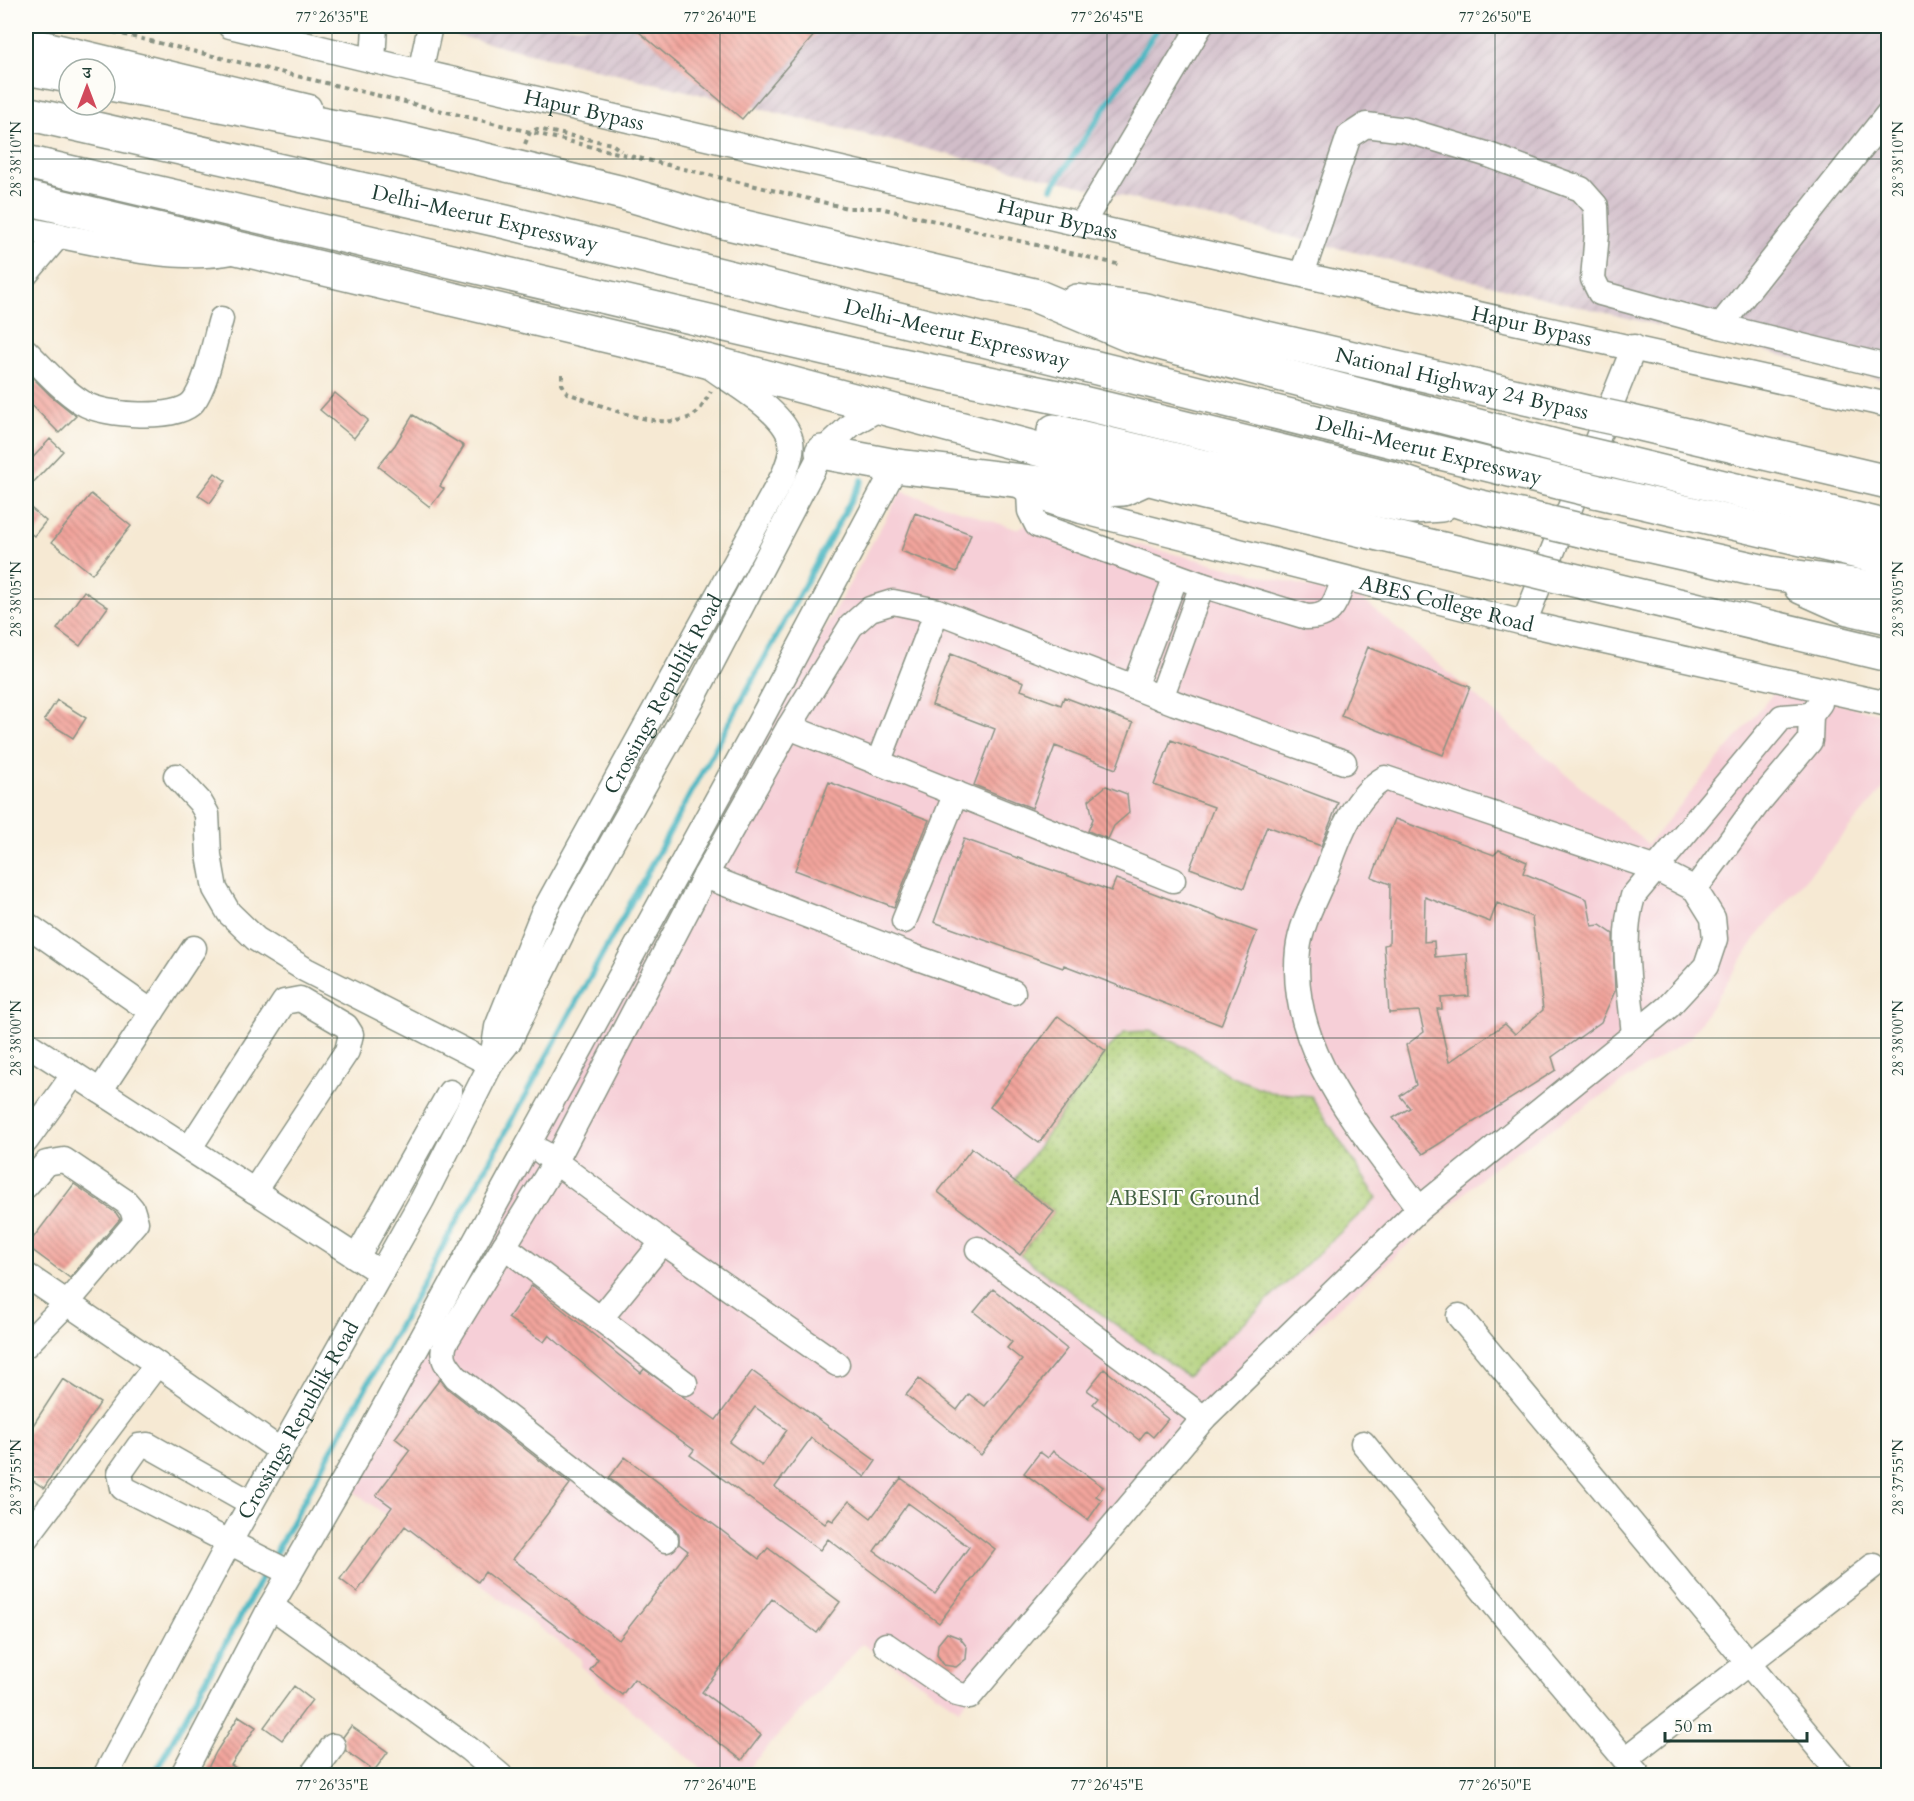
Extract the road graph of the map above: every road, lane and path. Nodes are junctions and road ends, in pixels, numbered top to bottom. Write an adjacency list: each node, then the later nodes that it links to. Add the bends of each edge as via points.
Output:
1 (88, 26): 25 (path, via 848,208 880,208)
2 (230, 26): 6 (street, Hapur Bypass)
3 (375, 26): 9 (street)
4 (430, 26): 11 (street)
5 (1200, 26): 21 (street)
6 (254, 28): 7 (street, Hapur Bypass)
7 (294, 33): 9 (street, Hapur Bypass)
8 (26, 39): 16 (street, via 305,106)
9 (373, 61): 11 (street, Hapur Bypass)
10 (26, 68): 12 (highway)
11 (420, 72): 21 (street, Hapur Bypass)
12 (57, 74)
13 (117, 85): 16 (highway)
14 (26, 113): 36 (highway, Delhi-Meerut Expressway, via 506,222)
15 (1888, 114): 30 (street)
16 (404, 140): 19 (highway)
17 (621, 151): 19 (path, via 612,144 537,129 527,137)
18 (26, 162): 45 (highway, Delhi-Meerut Expressway, via 1143,417 1391,478)
19 (520, 168): 28 (highway, via 716,220)
20 (26, 198): 24 (highway)
21 (1082, 224): 27 (street, Hapur Bypass)
22 (26, 229): 23 (street)
23 (59, 235): 24 (street, via 206,257); 26 (street)
24 (243, 250): 33 (highway)
25 (1121, 265)
26 (26, 274)
27 (1302, 274): 30 (street, via 1349,136 1366,125 1376,126 1407,130 1486,154 1581,189 1596,206 1593,279 1600,293); 31 (street, Hapur Bypass)
28 (1034, 295): 39 (highway, via 1129,335); 43 (highway, National Highway 24 Bypass, bridge, via 1141,309)
29 (221, 320): 32 (street, via 198,394 182,411 100,411 83,403)
30 (1720, 326): 34 (street)
31 (1634, 347): 37 (street, Hapur Bypass); 55 (street)
32 (26, 351)
33 (710, 366): 35 (path, via 702,407 692,417 674,422 657,422 567,393); 38 (highway); 78 (street, Crossings Republik Road, via 781,422 790,440 790,459 542,915 497,1027)
34 (1888, 367)
35 (562, 375)
36 (1189, 390): 39 (highway, via 1203,381 1216,381 1475,445 1492,445); 47 (highway, Delhi-Meerut Expressway, bridge)
37 (1888, 405)
38 (883, 406): 40 (street, Crossings Republik Road, via 852,423); 42 (highway); 45 (highway, via 931,404 1202,466 1412,507)
39 (1516, 437): 46 (highway, bridge)
40 (822, 452): 41 (highway); 78 (street, Crossings Republik Road, via 693,699 570,917 510,1040)
41 (896, 466): 44 (highway); 83 (street)
42 (1146, 478): 44 (highway, via 1123,489); 56 (highway, bridge)
43 (1888, 482)
44 (1020, 486): 49 (street, via 1037,525); 50 (street, ABES College Road, via 1081,511)
45 (1464, 503): 48 (highway, Delhi-Meerut Expressway, bridge)
46 (1888, 527)
47 (1888, 559)
48 (1770, 573): 52 (highway, Delhi-Meerut Expressway); 54 (highway, via 1848,608)
49 (1176, 576): 51 (street); 57 (street)
50 (1344, 579): 51 (street, via 1332,609 1322,617 1307,617); 55 (street, ABES College Road)
51 (1202, 585): 59 (street)
52 (1888, 590)
53 (937, 611): 57 (street); 62 (street, via 893,602 870,609 851,626); 64 (street)
54 (1888, 617)
55 (1524, 623): 58 (street, ABES College Road)
56 (1888, 655)
57 (1134, 687): 59 (street)
58 (1829, 690): 60 (street, ABES College Road); 61 (street)
59 (1161, 698): 63 (street)
60 (1888, 704)
61 (1811, 715): 67 (street, via 1782,717); 70 (street, via 1810,741)
62 (789, 727): 64 (street); 68 (street)
63 (1344, 762)
64 (878, 763): 66 (street)
65 (176, 776): 78 (street, via 207,814 215,889 229,913 256,939 306,970)
66 (956, 793): 69 (street); 71 (street)
67 (1654, 868): 70 (street); 76 (street, via 1633,896 1627,915); 88 (street, via 1385,778 1370,787 1359,802 1304,927 1298,950 1300,1002 1317,1058 1331,1086)
68 (705, 876): 74 (street); 85 (street)
69 (1173, 880)
70 (1695, 888): 76 (street, via 1713,918 1715,939 1706,966 1668,1007)
71 (904, 921)
72 (26, 924): 75 (street)
73 (194, 948): 75 (street)
74 (1013, 992)
75 (152, 1012): 80 (street)
76 (1634, 1035): 88 (street)
77 (26, 1043): 79 (street)
78 (491, 1064): 93 (street, Crossings Republik Road)
79 (74, 1074): 80 (street); 82 (street)
80 (100, 1091): 84 (street)
81 (450, 1092): 92 (street)
82 (26, 1142)
83 (528, 1143): 85 (street); 110 (street, via 357,1457)
84 (189, 1149): 87 (street); 87 (street, via 284,1002 300,999 346,1026 351,1034 346,1052)
85 (556, 1161): 89 (street); 90 (street)
86 (26, 1186): 95 (street, via 46,1163 64,1160 132,1209 136,1222 130,1232)
87 (254, 1191): 92 (street)
88 (1419, 1209): 102 (street)
89 (663, 1242): 97 (street); 100 (street)
90 (504, 1246): 97 (street); 107 (street, via 445,1343 445,1363 456,1377)
91 (978, 1248): 102 (street)
92 (357, 1257): 93 (street)
93 (381, 1273): 104 (street, Crossings Republik Road)
94 (26, 1275): 95 (street)
95 (66, 1305): 98 (street); 99 (street)
96 (1459, 1316): 113 (street)
97 (601, 1318): 101 (street)
98 (26, 1345)
99 (157, 1364): 104 (street); 106 (street)
100 (837, 1364)
101 (685, 1383)
102 (1204, 1418): 112 (street, via 969,1697 957,1694)
103 (1363, 1443): 115 (street)
104 (281, 1451): 105 (street, Crossings Republik Road)
105 (251, 1503): 108 (street, Crossings Republik Road); 108 (street, via 148,1445 140,1446 120,1473 123,1488)
106 (26, 1538)
107 (666, 1540)
108 (229, 1543): 110 (street); 116 (street, Crossings Republik Road)
109 (1873, 1566): 113 (street)
110 (282, 1569): 111 (street)
111 (271, 1606): 117 (street); 119 (street)
112 (886, 1645)
113 (1749, 1663): 115 (street); 120 (street)
114 (333, 1746): 118 (street)
115 (1632, 1767)
116 (105, 1776)
117 (182, 1776)
118 (311, 1776)
119 (501, 1776)
120 (1842, 1776)

